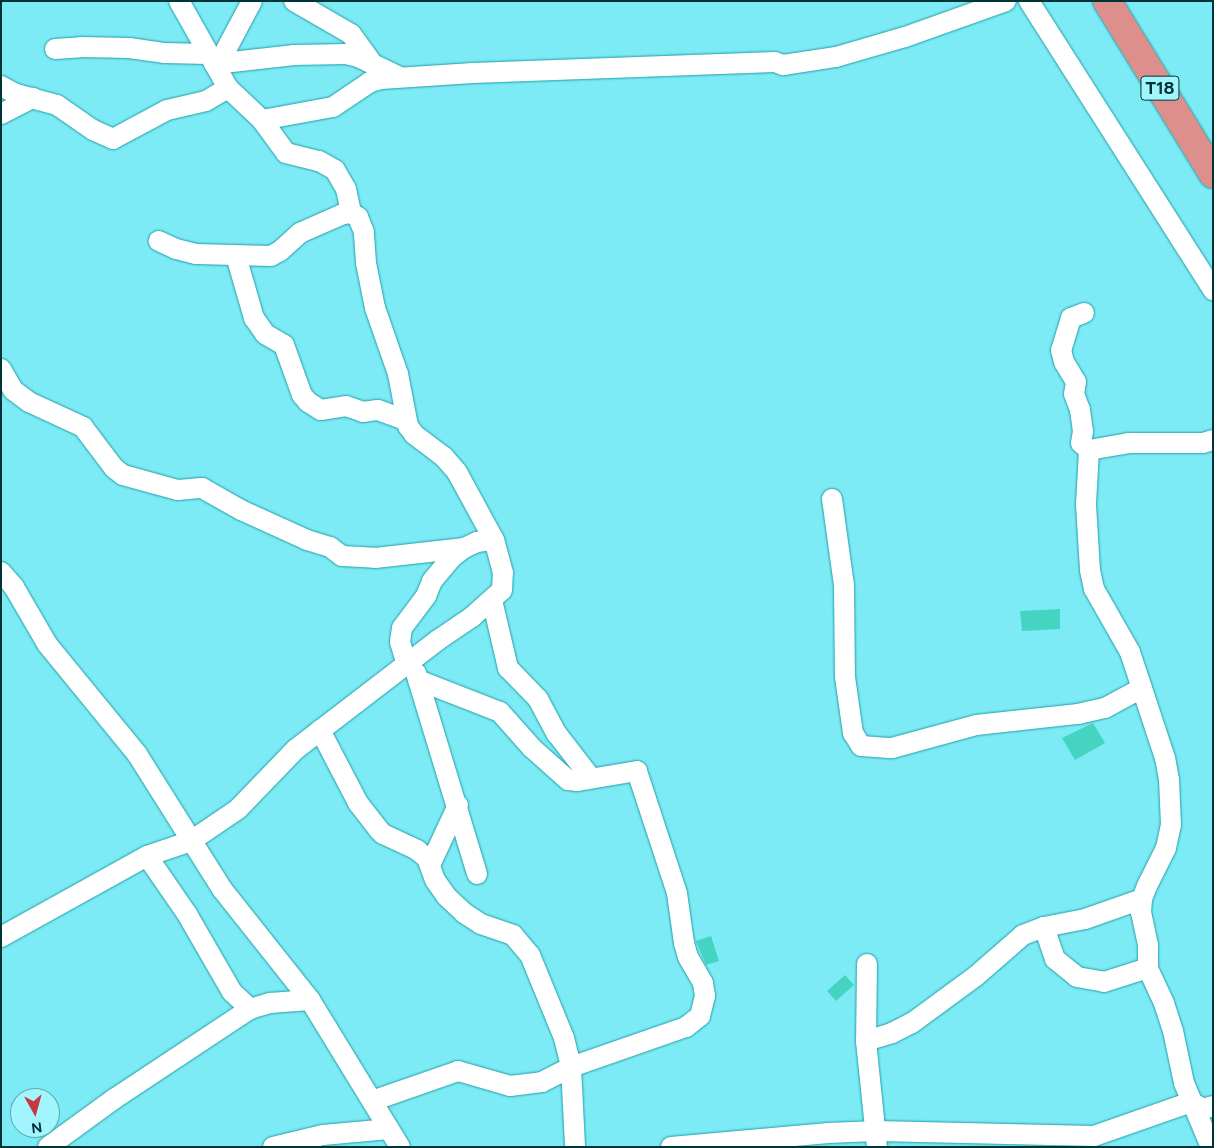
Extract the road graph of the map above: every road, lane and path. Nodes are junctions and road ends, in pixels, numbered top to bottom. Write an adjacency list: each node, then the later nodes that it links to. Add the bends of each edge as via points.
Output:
1 (179, 1): 8 (street)
2 (252, 1): 8 (street)
3 (294, 1): 9 (street, via 351,34)
4 (1006, 1): 10 (street, via 905,37 836,57 783,65 775,62)
5 (1029, 1): 20 (street)
6 (1107, 1): 16 (highway, T18)
7 (55, 49): 8 (street, via 129,48)
8 (214, 60): 9 (street, via 328,54 358,57); 12 (street)
9 (373, 64): 10 (street)
10 (402, 78): 15 (street, via 370,82 333,107)
11 (1, 86): 13 (street)
12 (228, 88): 13 (street, via 206,100 167,110 113,139 93,130 57,105); 15 (street)
13 (33, 98): 14 (street)
14 (1, 114)
15 (262, 120): 17 (street, via 286,153 318,161 336,170 346,189)
16 (1213, 174)
17 (351, 214): 19 (street, via 343,214 300,233 271,256); 23 (street, via 358,217 364,232 370,287 398,374)
18 (159, 241): 19 (street, via 196,254)
19 (236, 256): 23 (street, via 254,318 265,334 284,345 302,395 308,402 321,410 346,406 363,412 378,410)
20 (1213, 290)
21 (1084, 313): 25 (street, via 1070,318 1061,350 1076,382 1074,394 1081,416 1081,443)
22 (1, 369): 28 (street, via 13,390 29,402 83,427 123,475 178,490 202,488 306,540 330,547 342,556 375,558)
23 (406, 420): 27 (street, via 414,434 444,457 457,472)
24 (1213, 440): 25 (street, via 1203,443 1128,443)
25 (1089, 450): 32 (street, via 1086,504 1094,589 1130,652)
26 (832, 499): 32 (street, via 844,586 845,677 849,710 854,733 862,746 892,748 976,725 1096,710)
27 (494, 540): 28 (street); 30 (street, via 503,574 502,590)
28 (464, 548): 31 (street, via 432,581 426,596 402,628 400,642)
29 (1, 572): 36 (street, via 14,587 47,644 137,754)
30 (492, 600): 31 (street); 34 (street, via 508,668 538,700 566,748)
31 (413, 669): 33 (street); 34 (street, via 500,712 532,748 568,780); 35 (street)
32 (1142, 688): 40 (street, via 1165,758 1171,825 1166,848)
33 (320, 730): 36 (street, via 296,749 238,808); 38 (street, via 358,803 378,829 417,850)
34 (591, 778): 48 (street, via 636,770 638,773 676,893 688,957 699,974 705,996 700,1016 686,1027)
35 (458, 805): 38 (street); 39 (street)
36 (191, 841): 37 (street); 45 (street, via 222,889)
37 (147, 856): 42 (street); 46 (street, via 187,914 232,992)
38 (430, 863): 48 (street, via 435,880 464,913 481,924 513,936 530,955 564,1038)
39 (477, 874)
40 (1142, 899): 41 (street, via 1085,919); 44 (street)
41 (1044, 927): 44 (street, via 1055,959 1077,977 1104,982); 47 (street, via 1023,935 976,976 912,1023)
42 (2, 935)
43 (867, 964): 47 (street)
44 (1148, 968): 50 (street, via 1164,1003)
45 (310, 1000): 46 (street, via 270,1003); 49 (street)
46 (250, 1009): 54 (street)
47 (866, 1040): 53 (street)
48 (571, 1066): 49 (street, via 542,1082 510,1086 458,1071); 57 (street)
49 (372, 1101): 52 (street)
50 (1191, 1102): 51 (street, via 1203,1109); 53 (street, via 1094,1136); 59 (street)
51 (1213, 1106)
52 (389, 1129): 55 (street, via 323,1135); 56 (street)
53 (876, 1139): 58 (street, via 828,1133)
54 (48, 1147)
55 (273, 1147)
56 (400, 1147)
57 (575, 1147)
58 (672, 1147)
59 (1211, 1147)

